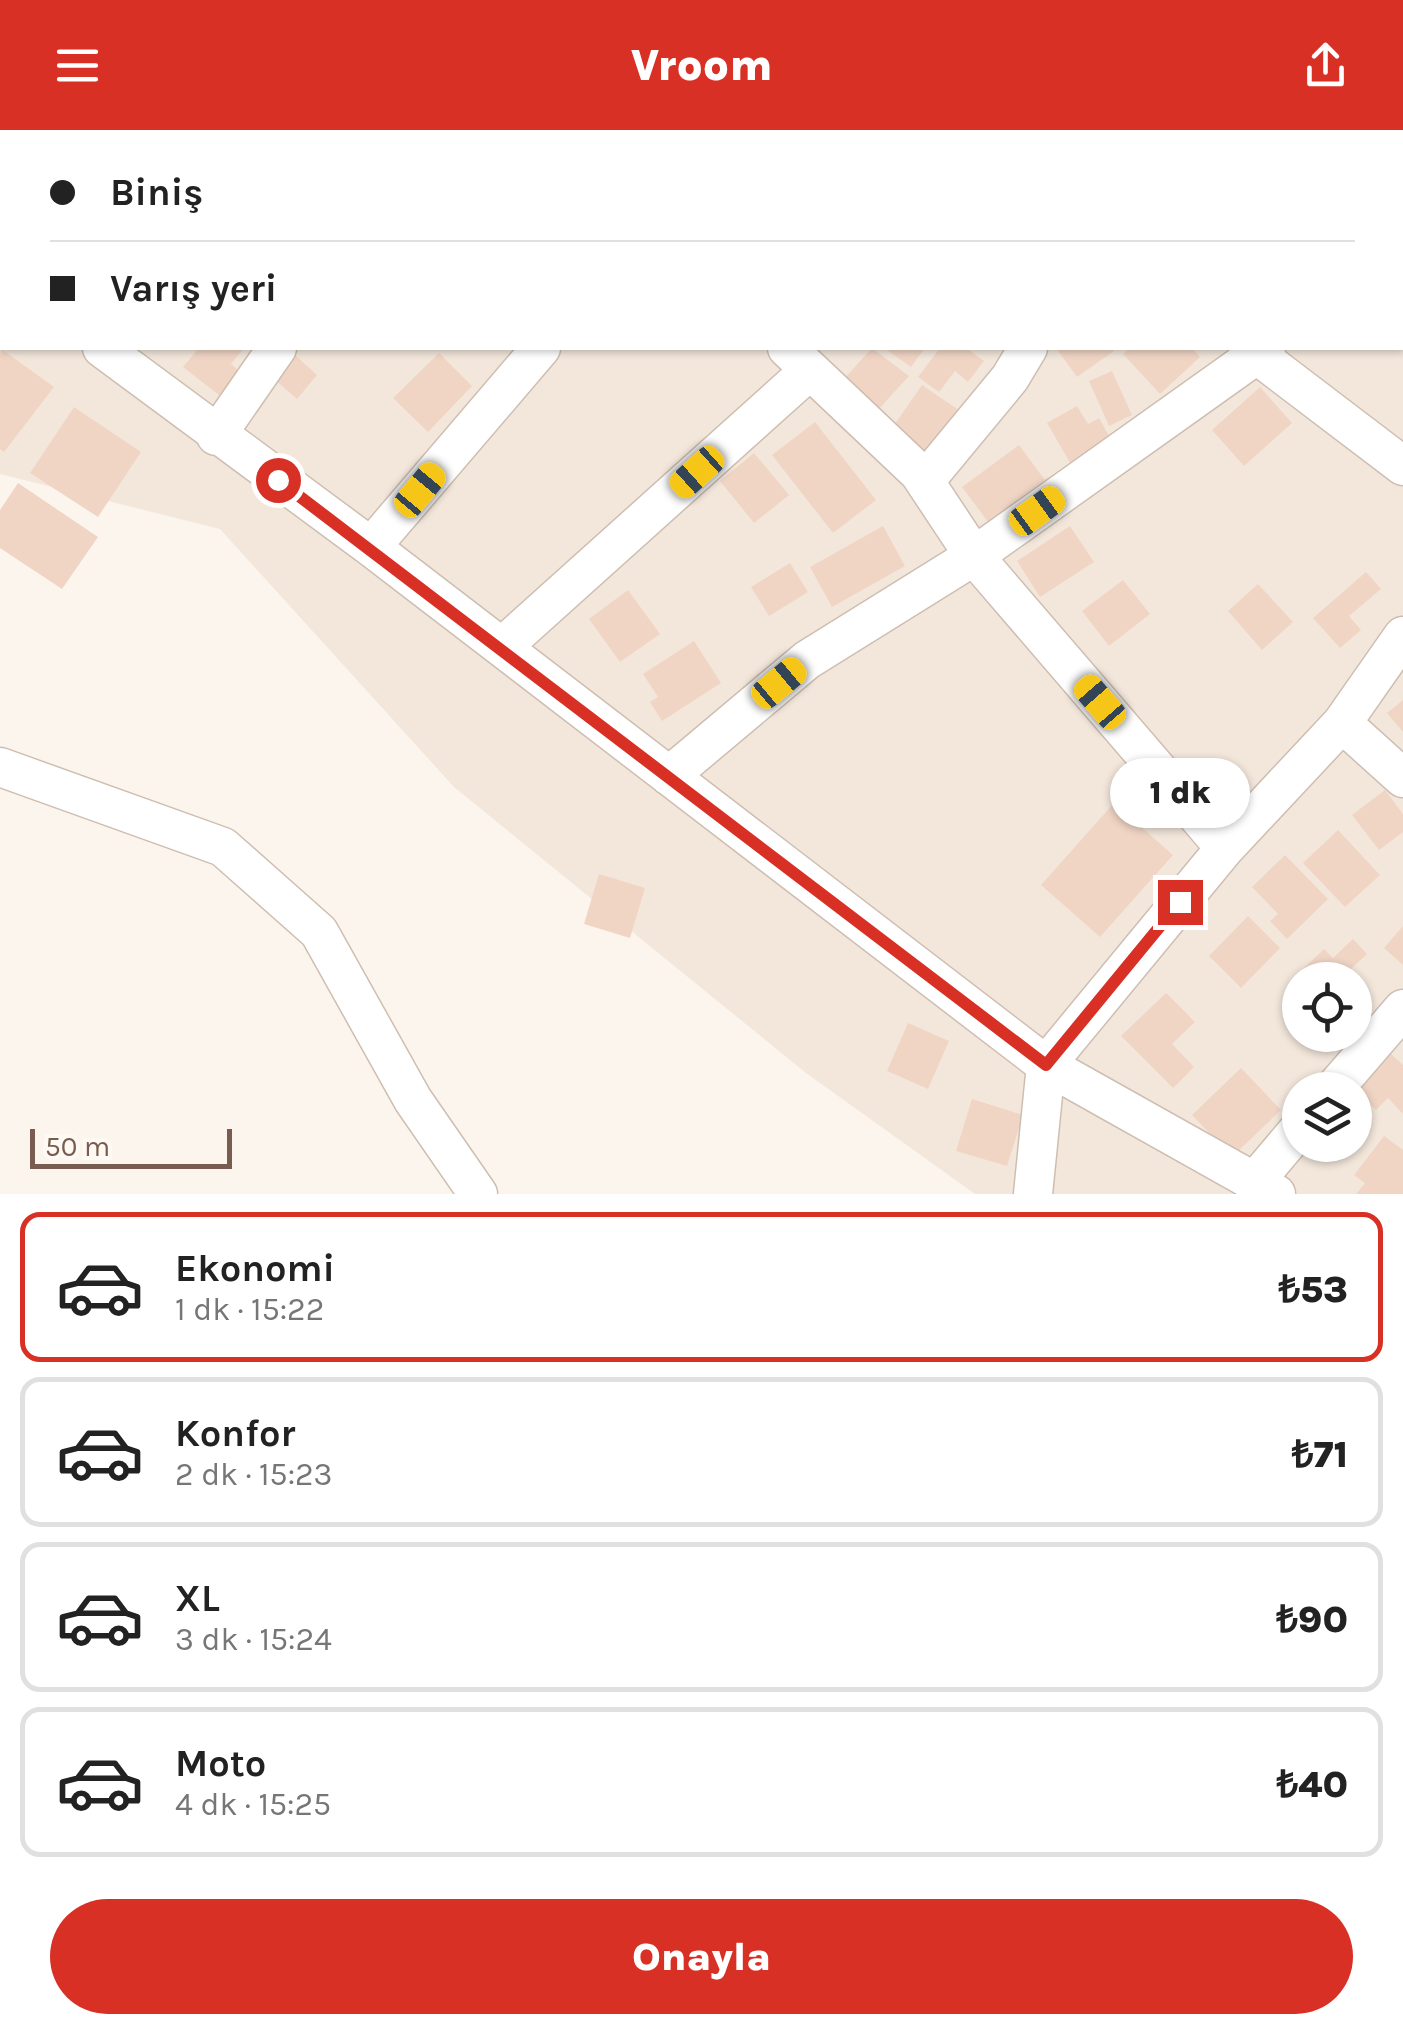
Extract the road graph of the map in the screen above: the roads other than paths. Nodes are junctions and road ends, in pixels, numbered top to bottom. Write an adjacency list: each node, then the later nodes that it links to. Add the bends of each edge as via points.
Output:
1 (105, 350): 8 (street)
2 (276, 350): 8 (street)
3 (539, 350): 11 (street)
4 (1027, 350): 10 (street, via 934,470)
5 (1257, 350): 12 (street)
6 (1259, 350): 9 (street)
7 (798, 359): 10 (street); 14 (street)
8 (216, 436): 11 (street)
9 (1403, 466)
10 (919, 472): 12 (street)
11 (371, 547): 14 (street)
12 (974, 556): 17 (street, via 807,660); 19 (street)
13 (1403, 636): 15 (street)
14 (502, 648): 17 (street)
15 (1342, 722): 18 (street); 19 (street)
16 (0, 768): 25 (street, via 223,848 319,932 412,1100)
17 (669, 776): 21 (street)
18 (1403, 778)
19 (1225, 848): 21 (street)
20 (1403, 1008): 22 (street)
21 (1046, 1065): 24 (street); 26 (street)
22 (1348, 1072)
23 (1282, 1159): 24 (street)
24 (1266, 1187)
25 (478, 1194)
26 (1034, 1194)

